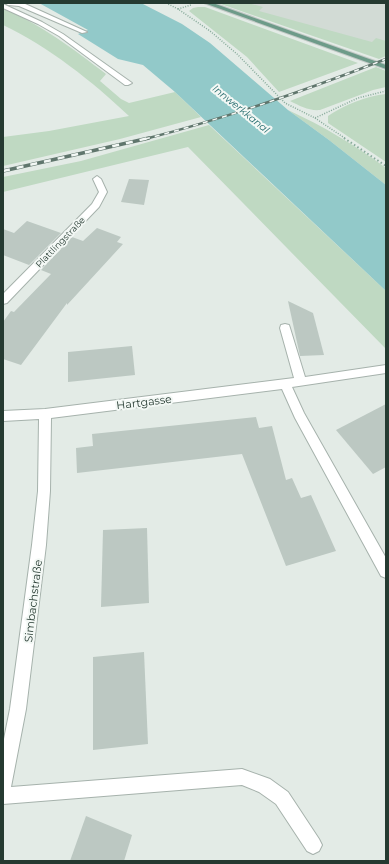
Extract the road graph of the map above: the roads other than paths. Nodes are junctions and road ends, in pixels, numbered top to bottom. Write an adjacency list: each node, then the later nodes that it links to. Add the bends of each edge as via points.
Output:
1 (8, 3): 4 (street, via 20,4)
2 (207, 3): 5 (main road)
3 (3, 6): 6 (street, via 61,35)
4 (84, 32)
5 (386, 67)
6 (128, 83)
7 (97, 179): 8 (street, Plattlingstraße, via 103,192 96,205)
8 (3, 300)
9 (285, 328): 11 (street)
10 (386, 369): 11 (street, Hartgasse)
11 (301, 382): 12 (street, Hartgasse)
12 (285, 384): 13 (street, Hartgasse); 15 (street, via 299,415)
13 (45, 414): 14 (street, Hartgasse); 16 (street, Simbachstraße, via 40,545 18,709)
14 (3, 416)
15 (386, 571)
16 (3, 785)
17 (3, 796): 18 (street, via 242,777 264,786 282,798)
18 (313, 845)

